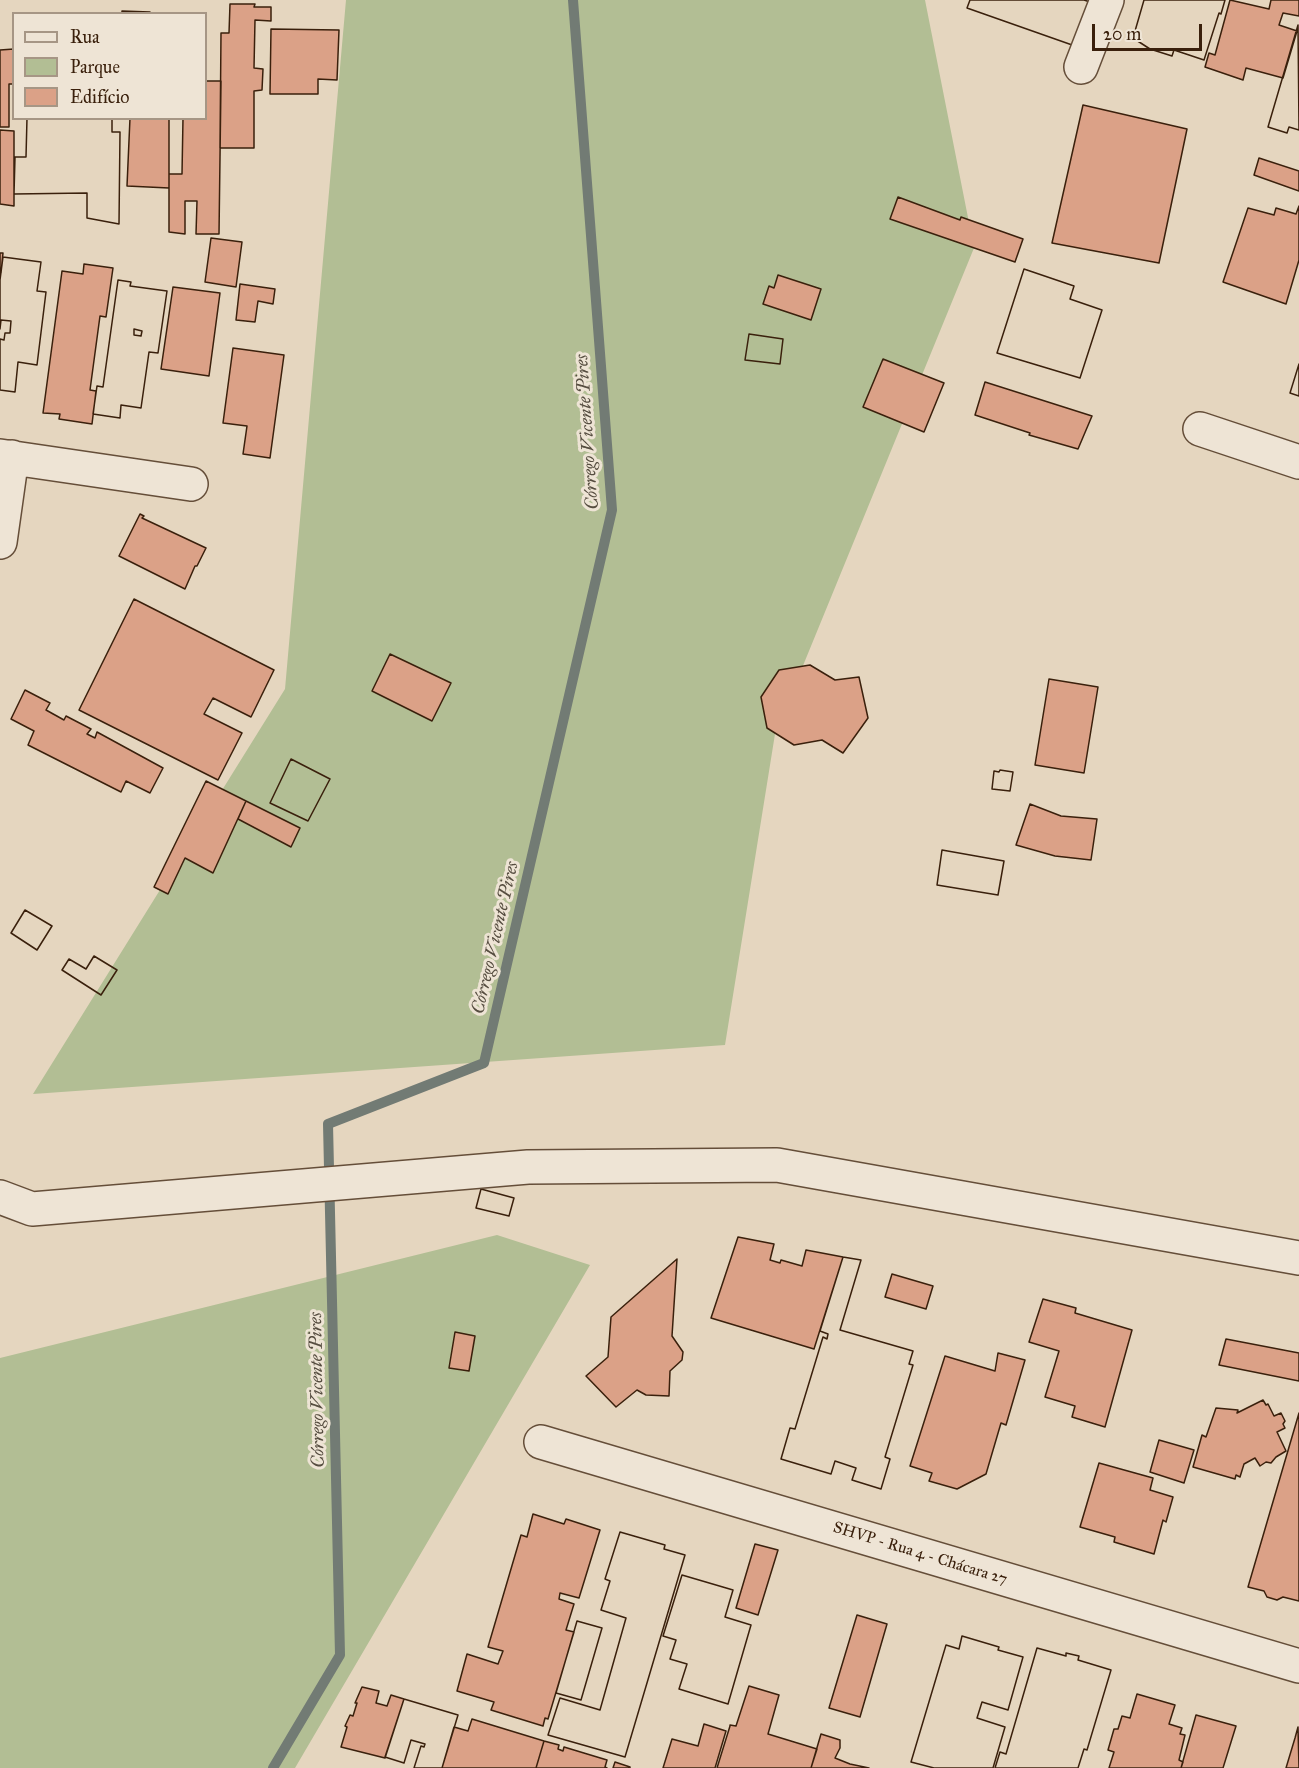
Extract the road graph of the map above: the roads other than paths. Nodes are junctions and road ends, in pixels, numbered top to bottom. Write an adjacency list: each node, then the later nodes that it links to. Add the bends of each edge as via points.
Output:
1 (1107, 0): 2 (street)
2 (1081, 67)
3 (1200, 429): 5 (street)
4 (6, 457): 6 (street); 7 (street)
5 (1299, 462)
6 (191, 484)
7 (0, 542)
8 (0, 1197): 9 (street, via 32,1209 528,1167 777,1165)
9 (1299, 1258)
10 (542, 1442): 11 (street, SHVP - Rua 4 - Chácara 27)
11 (1299, 1666)

